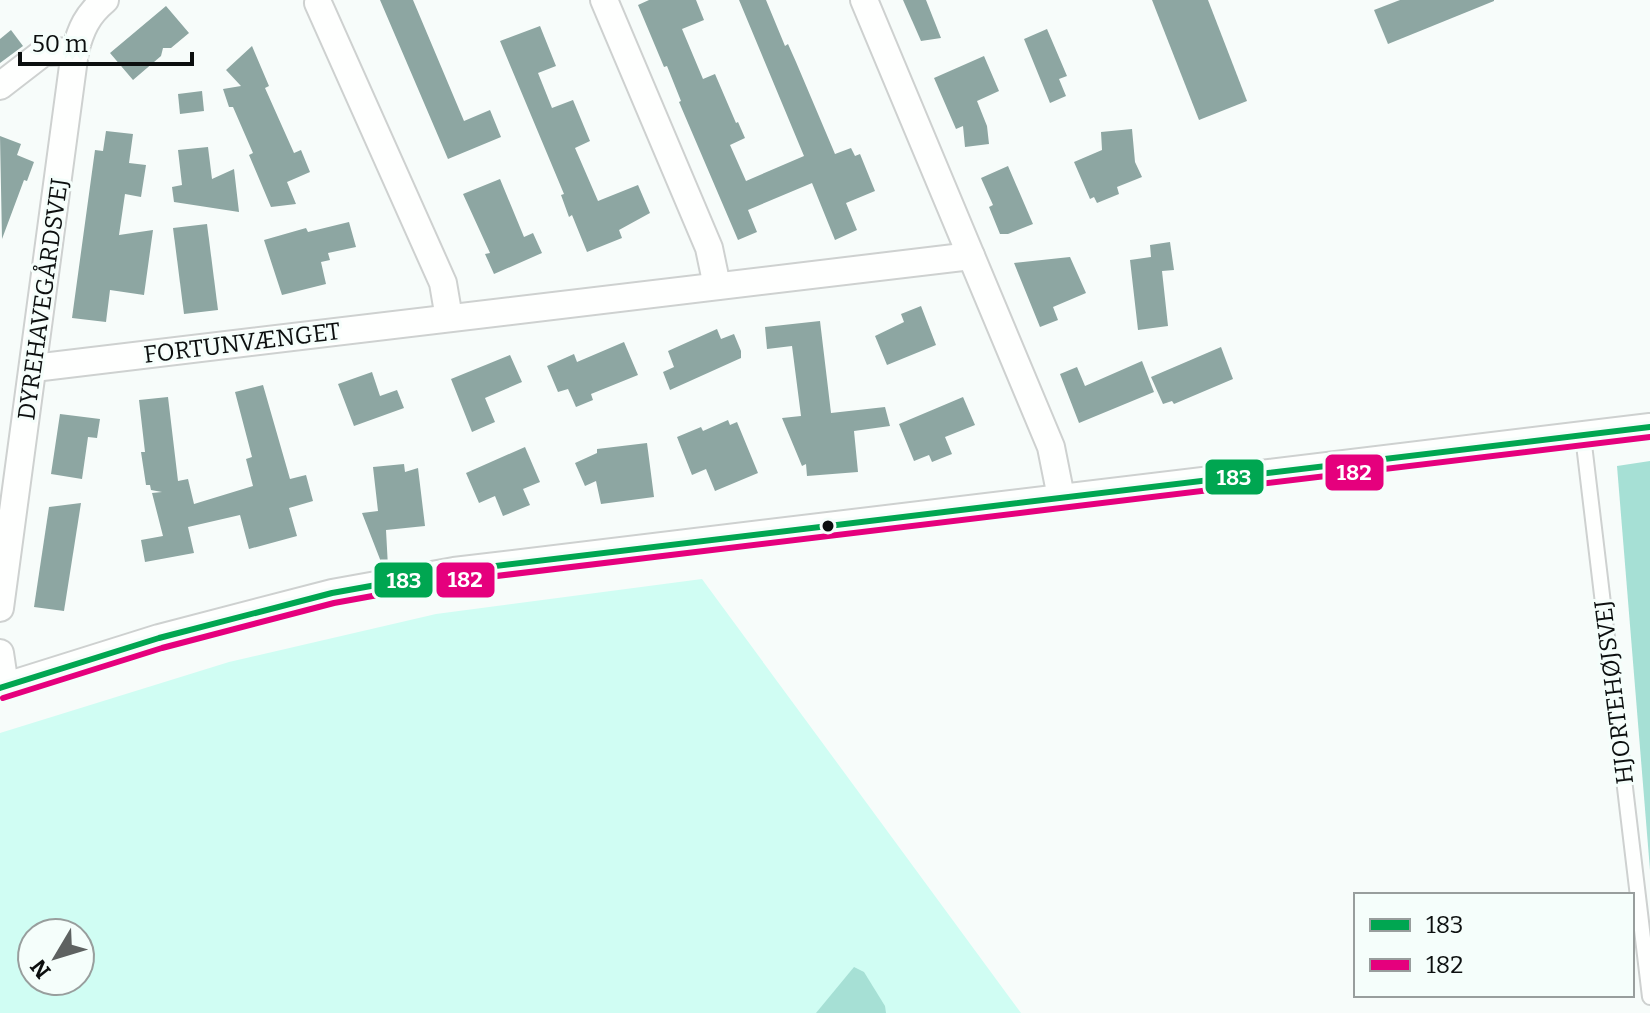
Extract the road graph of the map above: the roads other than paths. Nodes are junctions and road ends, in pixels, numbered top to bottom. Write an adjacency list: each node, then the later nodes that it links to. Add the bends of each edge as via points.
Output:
1 (105, 0): 5 (street, DYREHAVEGÅRDSVEJ, via 82,26)
2 (604, 0): 8 (street, via 709,248)
3 (864, 0): 7 (street)
4 (318, 3): 9 (street, via 443,283)
5 (75, 51): 6 (street, via 44,52); 10 (street, DYREHAVEGÅRDSVEJ)
6 (0, 86)
7 (971, 256): 8 (street, FORTUNVÆNGET); 13 (street, via 1051,447)
8 (717, 286): 9 (street, FORTUNVÆNGET)
9 (449, 318): 10 (street, FORTUNVÆNGET)
10 (34, 368): 14 (street, DYREHAVEGÅRDSVEJ)
11 (1650, 427): 12 (street)
12 (1583, 436): 13 (street); 17 (lane, HJORTEHØJSVEJ)
13 (1061, 497): 16 (street, via 454,571 332,593 173,634)
14 (0, 608)
15 (0, 653): 16 (street)
16 (2, 687)
17 (1650, 997)

